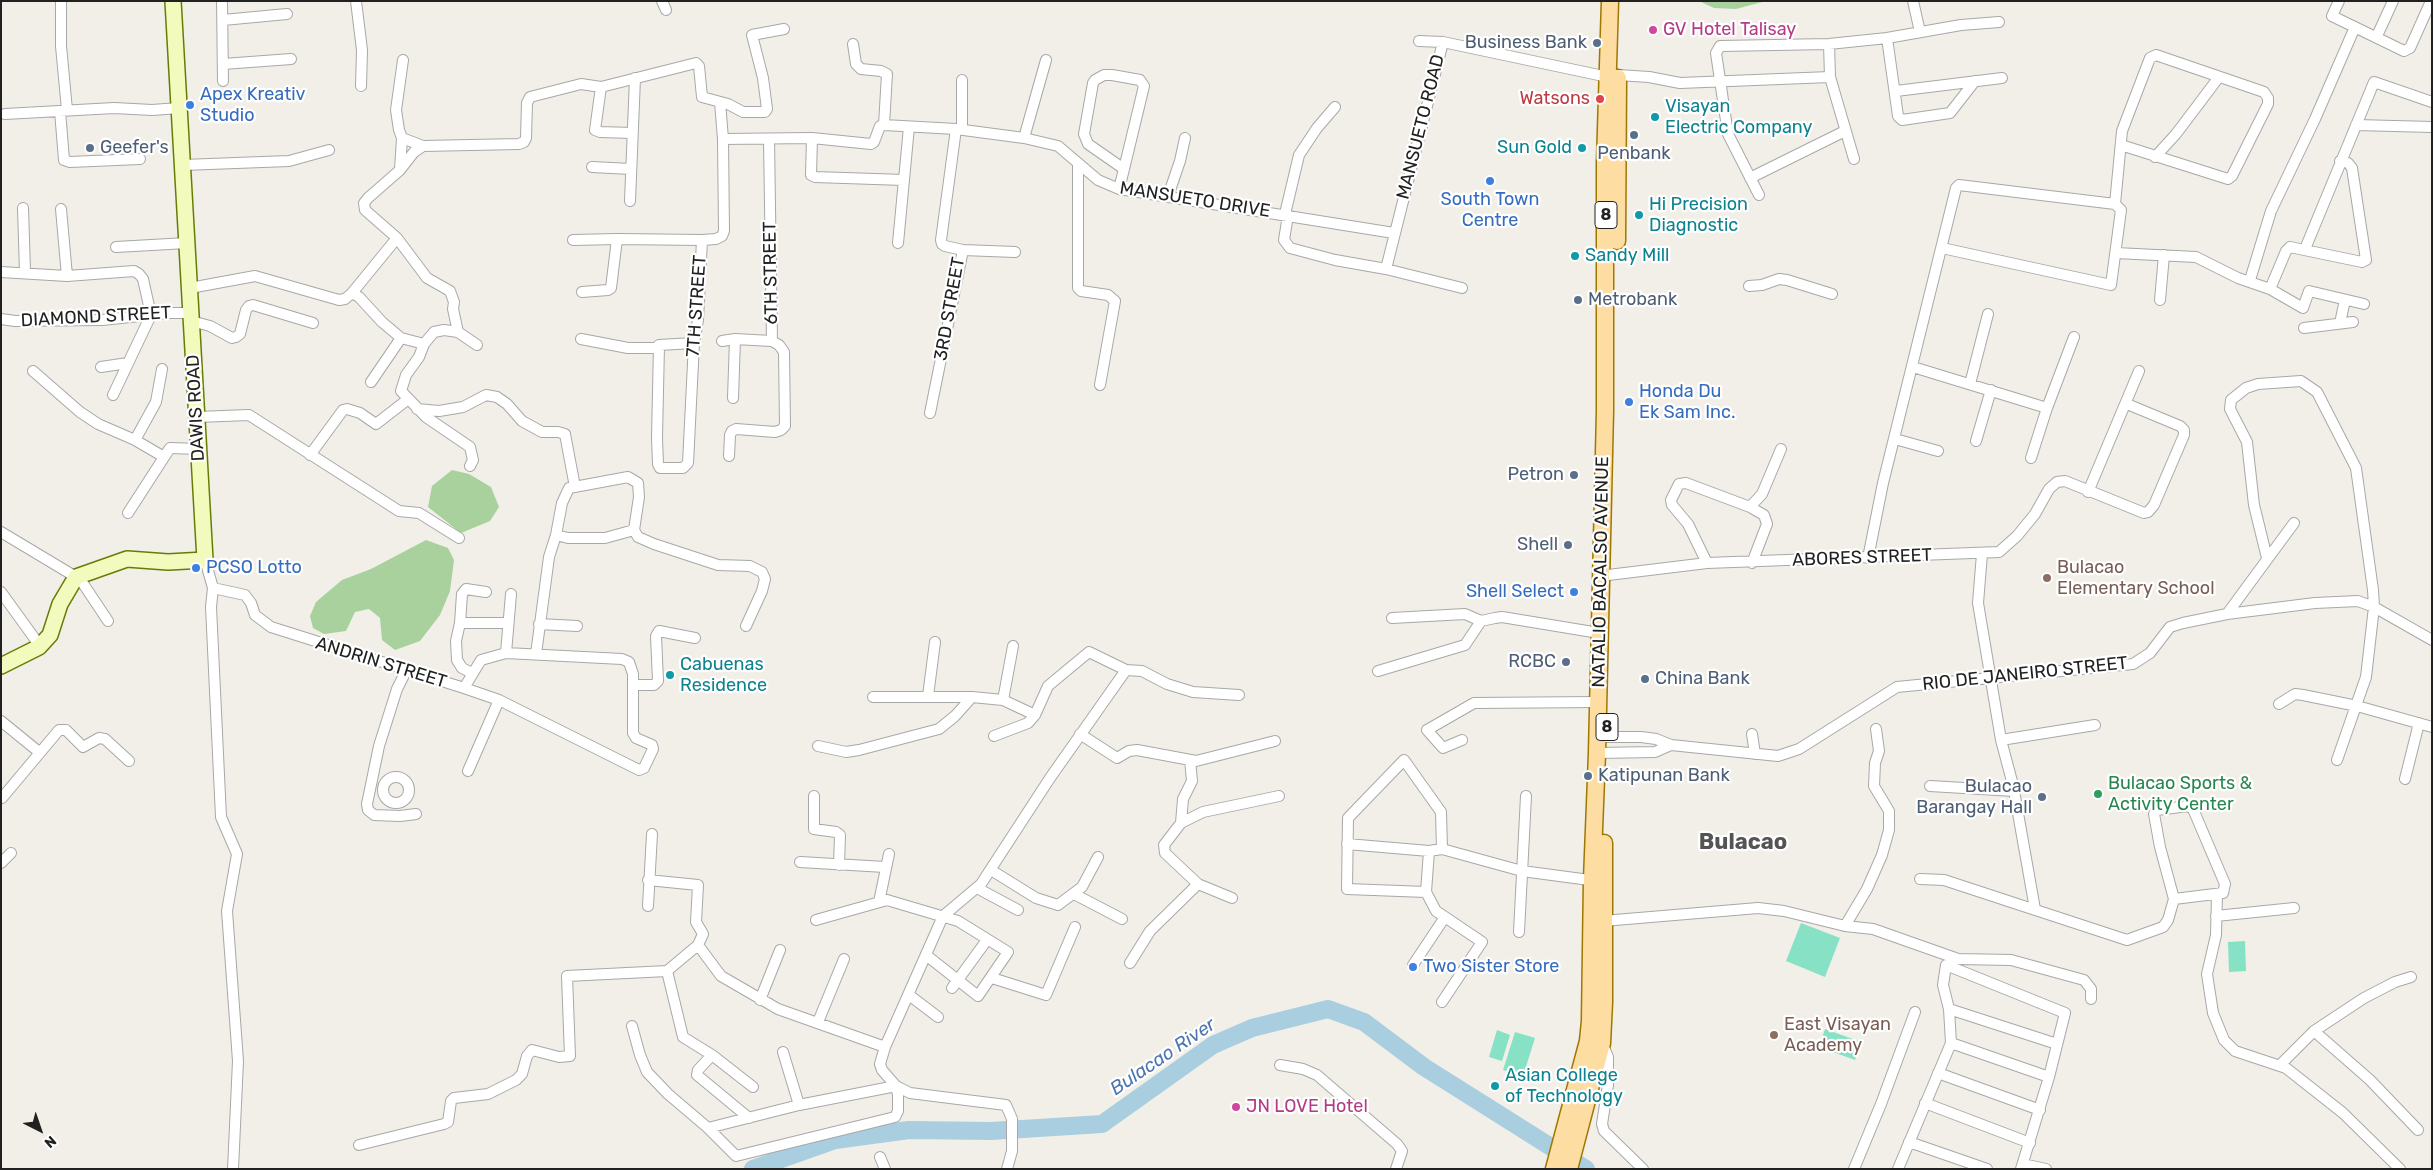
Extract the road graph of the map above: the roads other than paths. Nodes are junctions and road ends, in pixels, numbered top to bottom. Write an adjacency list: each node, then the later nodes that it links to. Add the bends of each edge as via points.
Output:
1 (61, 1): 43 (street)
2 (173, 1): 42 (street, DAWIS ROAD)
3 (222, 1): 12 (street)
4 (356, 1): 36 (street, via 362,50)
5 (1610, 1): 27 (main road, NATALIO BACALSO AVENUE / 8)
6 (1620, 1): 27 (main road, NATALIO BACALSO AVENUE / 8)
7 (1913, 1): 16 (street)
8 (2339, 1): 14 (street, via 2332,16)
9 (2393, 1): 17 (street)
10 (2431, 1): 17 (street, via 2407,50)
11 (287, 14): 12 (street)
12 (223, 20): 26 (street)
13 (1999, 22): 16 (street)
14 (2355, 27): 17 (street); 99 (street, via 2271,211)
15 (784, 29): 39 (street, via 752,35 763,78 766,110 743,112)
16 (1920, 32): 18 (street)
17 (2377, 36)
18 (1887, 38): 22 (street); 38 (street)
19 (1419, 40): 20 (street)
20 (1443, 42): 27 (street, MANSUETO ROAD); 81 (street, MANSUETO ROAD)
21 (853, 44): 45 (street, via 856,64 861,69 887,74)
22 (1829, 44): 28 (street); 35 (street, via 1723,45 1716,52)
23 (291, 59): 26 (street)
24 (404, 60): 52 (street, via 396,110)
25 (1046, 60): 54 (street)
26 (224, 64): 33 (street)
27 (1613, 76): 35 (street, MANSUETO ROAD, via 1680,83); 173 (main road, NATALIO BACALSO AVENUE / 8, via 1605,162)
28 (1830, 77): 35 (street, MANSUETO ROAD); 50 (street)
29 (2219, 77): 58 (street, via 2156,55 2150,58 2122,131); 61 (street); 61 (street, via 2264,92 2268,98 2268,104 2234,172 2228,179)
30 (635, 78): 37 (street); 39 (street, via 698,64 701,96); 51 (street)
31 (2002, 78): 34 (street)
32 (962, 80): 49 (street)
33 (223, 81)
34 (1976, 81): 38 (street); 38 (street, via 1950,113 1904,120 1898,116)
35 (1720, 83): 71 (street, via 1728,134)
36 (361, 86)
37 (601, 87): 51 (street, via 595,130); 59 (street, via 581,84 530,97 526,138 519,144)
38 (1896, 91)
39 (720, 102): 56 (street, 7TH STREET)
40 (2432, 102): 46 (street, via 2374,82)
41 (1335, 107): 80 (street, via 1299,156)
42 (178, 108): 43 (street); 66 (street, DAWIS ROAD)
43 (63, 111): 44 (street); 62 (street, via 64,160)
44 (5, 114)
45 (884, 125): 47 (street, MANSUETO DRIVE); 53 (street, via 880,126 871,144)
46 (2356, 125): 48 (street); 64 (street)
47 (910, 127): 49 (street, MANSUETO DRIVE); 72 (street)
48 (2432, 127)
49 (959, 129): 54 (street, MANSUETO DRIVE); 91 (street, 3RD STREET, via 941,240 945,246)
50 (1845, 131): 63 (street); 71 (street)
51 (632, 133): 68 (street)
52 (402, 138): 59 (street); 70 (street)
53 (812, 138): 57 (street); 72 (street, via 811,175 815,177)
54 (1024, 138): 65 (street, MANSUETO DRIVE, via 1054,144)
55 (1185, 138): 75 (street)
56 (723, 139): 57 (street); 85 (street, 7TH STREET, via 724,231 716,239)
57 (770, 139): 124 (street, 6TH STREET)
58 (2121, 145): 61 (street); 77 (street)
59 (423, 146): 70 (street)
60 (329, 150): 66 (street, via 290,161)
61 (2155, 157)
62 (140, 159)
63 (1854, 159)
64 (2340, 162): 90 (street); 90 (street, via 2348,163 2352,168 2366,260 2362,262)
65 (1078, 163): 73 (street, MANSUETO DRIVE, via 1098,180); 137 (street, via 1078,285 1081,291 1108,295 1115,301)
66 (183, 166): 86 (street, DAWIS ROAD)
67 (592, 167): 68 (street)
68 (631, 169): 76 (street)
69 (1124, 169): 69 (street, via 1144,82 1112,74 1095,80 1084,134 1088,144); 73 (street)
70 (400, 170): 82 (street, via 364,203 370,216)
71 (1750, 178): 74 (street)
72 (904, 180): 87 (street)
73 (1119, 189): 75 (street, MANSUETO DRIVE, via 1148,196)
74 (1759, 195)
75 (1168, 196): 80 (street, MANSUETO DRIVE)
76 (630, 201)
77 (2115, 204): 89 (street, via 1958,186); 93 (street, via 2121,210)
78 (23, 208): 97 (street)
79 (61, 209): 98 (street)
80 (1287, 215): 81 (street, MANSUETO DRIVE); 95 (street, via 1284,240 1290,248)
81 (1394, 233): 95 (street, MANSUETO ROAD)
82 (397, 238): 105 (street); 118 (street, via 427,278 450,291)
83 (616, 239): 84 (street); 85 (street); 104 (street, via 610,288)
84 (573, 240)
85 (702, 240): 125 (street, 7TH STREET)
86 (187, 243): 88 (street); 101 (street, DAWIS ROAD)
87 (898, 244)
88 (116, 247)
89 (1942, 248): 93 (street, via 2111,285); 131 (street)
90 (2306, 249): 103 (street, via 2290,247 2286,250)
91 (962, 250): 92 (street); 145 (street, 3RD STREET)
92 (1014, 252)
93 (2116, 253): 94 (street)
94 (2164, 255): 99 (street, via 2196,256 2238,278); 107 (street)
95 (1386, 269): 102 (street)
96 (1, 272): 97 (street)
97 (25, 272): 98 (street)
98 (66, 276): 111 (street, via 134,271 143,279)
99 (2250, 280): 103 (street)
100 (1749, 286): 106 (street, via 1779,279)
101 (190, 288): 105 (street, via 255,276 339,300); 112 (street, DAWIS ROAD)
102 (1462, 288)
103 (2270, 289): 108 (street, via 2303,308 2309,292)
104 (582, 292)
105 (352, 293): 120 (street)
106 (1832, 294)
107 (2160, 300)
108 (2345, 300): 109 (street); 116 (street)
109 (2364, 304)
110 (1988, 314): 136 (street)
111 (151, 315): 112 (street, DIAMOND STREET); 113 (street, DIAMOND STREET, via 102,320); 129 (street)
112 (191, 317): 115 (street, via 232,338 240,334 246,310 253,305); 146 (street, DAWIS ROAD)
113 (1, 319)
114 (2353, 322): 116 (street)
115 (312, 323)
116 (2340, 323): 117 (street)
117 (2304, 328)
118 (458, 332): 126 (street, via 434,332); 127 (street)
119 (2074, 337): 143 (street)
120 (402, 338): 126 (street); 135 (street)
121 (581, 339): 128 (street, via 628,348)
122 (735, 339): 123 (street); 124 (street); 140 (street)
123 (722, 341)
124 (772, 341): 154 (street, 6TH STREET, via 784,352 785,426 775,432 732,431)
125 (694, 343): 128 (street, via 662,343); 128 (street, 7TH STREET, via 687,467 664,468 658,464)
126 (424, 344): 141 (street, via 406,375 402,391)
127 (477, 345)
128 (658, 348)
129 (128, 363): 130 (street); 139 (street)
130 (101, 367)
131 (1913, 367): 136 (street); 147 (street)
132 (162, 369): 148 (street, via 156,402)
133 (33, 371): 148 (street, via 80,412 98,424)
134 (2139, 371): 142 (street)
135 (371, 382)
136 (1970, 384): 138 (street)
137 (1100, 385)
138 (1991, 390): 143 (street); 149 (street)
139 (113, 395)
140 (733, 398)
141 (407, 400): 144 (street); 153 (street, via 376,424 360,413 342,410)
142 (2127, 404): 159 (street); 159 (street, ABORES STREET, via 2184,430 2154,505 2144,513)
143 (2047, 408): 156 (street)
144 (417, 409): 157 (street, via 470,447 473,454); 158 (street, via 439,411 463,407 486,395 497,398 522,421 542,432 565,434)
145 (930, 413)
146 (197, 417): 150 (street, DAWIS ROAD); 153 (street, via 249,415)
147 (1895, 439): 152 (street); 168 (street)
148 (135, 440): 155 (street)
149 (1976, 441)
150 (199, 449): 155 (street, via 173,447); 170 (street, DAWIS ROAD)
151 (1781, 449): 160 (street, via 1762,494)
152 (1938, 451)
153 (310, 455): 166 (street, via 399,511 419,513)
154 (730, 456)
155 (164, 458): 161 (street)
156 (2032, 458)
157 (470, 466)
158 (575, 487): 163 (street, via 628,477 638,483); 165 (street, via 569,488 564,497)
159 (2088, 492): 167 (street, ABORES STREET, via 2065,481 2057,482 2017,536 1999,552)
160 (1750, 507): 171 (street, via 1686,482 1679,484 1671,500 1672,505 1688,524); 172 (street, via 1764,515 1767,524)
161 (128, 513)
162 (2294, 522): 169 (street)
163 (634, 530): 165 (street, via 605,538); 188 (street, via 638,537 654,544 718,565 750,566 762,572 765,579 762,590)
164 (1, 532): 174 (street)
165 (556, 535): 186 (street, via 549,557)
166 (460, 538)
167 (1982, 554): 168 (street, ABORES STREET); 202 (street, via 1978,603)
168 (1868, 558): 172 (street, ABORES STREET)
169 (2267, 558): 179 (street, via 2254,504 2247,442 2230,409 2231,400 2246,388 2258,384 2301,380 2317,392 2356,468); 180 (street)
170 (205, 560): 174 (street, via 127,559); 175 (street)
171 (1707, 563): 172 (street, ABORES STREET); 173 (street, ABORES STREET)
172 (1752, 563)
173 (1606, 575): 189 (main road, NATALIO BACALSO AVENUE / 8); 226 (main road, NATALIO BACALSO AVENUE / 8)
174 (77, 576): 182 (street); 193 (street, via 60,604 50,635)
175 (212, 588): 199 (street, ANDRIN STREET, via 245,595 255,615 271,627); 328 (street, via 210,607 221,817 237,854 227,911 238,1061)
176 (1, 592): 193 (street)
177 (486, 592): 184 (street, via 466,589 462,594)
178 (511, 594): 185 (street)
179 (2374, 606): 180 (street, RIO DE JANEIRO STREET, via 2344,600); 191 (street, RIO DE JANEIRO STREET); 213 (street, via 2366,677)
180 (2227, 614): 202 (street, RIO DE JANEIRO STREET, via 2170,627 2150,653 2134,664)
181 (1392, 618): 183 (street, via 1464,614)
182 (108, 621)
183 (1481, 621): 189 (street, via 1502,617); 200 (street, via 1465,645)
184 (460, 623): 185 (street); 201 (street, via 456,641 457,660 462,668)
185 (507, 623): 195 (street)
186 (539, 624): 187 (street); 196 (street)
187 (577, 626)
188 (746, 626)
189 (1599, 633): 211 (main road, NATALIO BACALSO AVENUE / 8)
190 (695, 638): 203 (street, via 659,631 656,636 658,681 654,685)
191 (2432, 640)
192 (935, 642): 206 (street)
193 (40, 646): 197 (street)
194 (1012, 646): 210 (street)
195 (506, 653): 196 (street, ANDRIN STREET); 201 (street, ANDRIN STREET, via 486,657)
196 (536, 654): 203 (street, ANDRIN STREET, via 622,659 629,662)
197 (1, 666)
198 (1126, 670): 205 (street, via 1142,671 1166,684 1193,692); 214 (street, via 1088,652 1048,686); 220 (street)
199 (406, 671): 204 (street, ANDRIN STREET); 236 (street, via 379,746)
200 (1378, 671)
201 (472, 673): 204 (street, ANDRIN STREET)
202 (1991, 678): 224 (street); 230 (street, RIO DE JANEIRO STREET, via 1897,688 1790,754)
203 (633, 679): 209 (street, via 632,733 653,747 640,770)
204 (464, 688): 209 (street)
205 (1240, 695)
206 (928, 696): 207 (street); 208 (street)
207 (874, 697)
208 (972, 697): 210 (street); 228 (street, via 939,729 846,752)
209 (499, 700): 234 (street)
210 (1003, 700): 214 (street)
211 (1598, 702): 223 (street, via 1474,702 1427,730 1443,748); 226 (main road, NATALIO BACALSO AVENUE / 8)
212 (2279, 704): 213 (street, via 2296,694)
213 (2357, 706): 216 (street); 232 (street)
214 (1035, 715): 222 (street, via 1028,723)
215 (1, 721): 229 (street)
216 (2419, 723): 218 (street); 235 (street)
217 (2096, 725): 224 (street)
218 (2432, 727)
219 (1876, 729): 280 (street, via 1879,751 1874,786 1889,811 1889,830 1867,889)
220 (1080, 734): 231 (street, via 1117,758 1137,750); 257 (street)
221 (1752, 734): 230 (street)
222 (994, 736)
223 (1462, 740)
224 (2000, 740): 239 (street)
225 (1275, 741): 231 (street)
226 (1602, 745): 227 (street, RIO DE JANEIRO STREET, via 1655,752); 227 (street, RIO DE JANEIRO STREET, via 1641,737); 261 (main road, NATALIO BACALSO AVENUE / 8)
227 (1671, 745): 230 (street, RIO DE JANEIRO STREET)
228 (818, 746)
229 (39, 752): 233 (street, via 62,730 84,747 99,738 105,739); 243 (street)
230 (1755, 754)
231 (1190, 760): 245 (street, via 1192,781 1183,799)
232 (2337, 760)
233 (129, 761)
234 (468, 771)
235 (2405, 779)
236 (372, 782): 238 (street); 244 (street, via 367,804 371,814)
237 (1930, 786): 239 (street)
238 (384, 787)
239 (2014, 791): 272 (street)
240 (814, 796): 255 (street, via 814,829 836,832 840,836)
241 (1279, 796): 245 (street, via 1203,812)
242 (1526, 796): 258 (street)
243 (2, 798)
244 (416, 814)
245 (1181, 823): 262 (street, via 1164,845 1165,853)
246 (652, 834): 260 (street)
247 (1347, 844): 248 (street, via 1348,818 1404,760 1441,812); 249 (street); 264 (street, via 1347,889)
248 (1442, 849): 249 (street); 258 (street)
249 (1430, 851): 264 (street)
250 (11, 853): 254 (street)
251 (889, 854): 256 (street)
252 (1098, 857): 265 (street, via 1082,887)
253 (800, 862): 255 (street)
254 (1, 863)
255 (839, 865): 256 (street)
256 (885, 868): 269 (street)
257 (991, 870): 263 (street); 265 (street, via 1048,904 1058,905)
258 (1522, 870): 261 (street); 282 (street)
259 (1920, 879): 272 (street, via 1944,880)
260 (648, 880): 270 (street); 284 (street, via 698,885 696,922 703,934)
261 (1598, 881): 279 (main road, NATALIO BACALSO AVENUE / 8); 304 (main road, NATALIO BACALSO AVENUE / 8, via 1591,1003)
262 (1198, 884): 267 (street); 288 (street, via 1150,931)
263 (977, 888): 273 (street); 274 (street)
264 (1426, 892): 276 (street, via 1436,911)
265 (1074, 894): 277 (street)
266 (2217, 895): 268 (street); 268 (street, via 2223,892 2224,884 2193,809 2188,806 2157,810 2154,814); 275 (street)
267 (1232, 898)
268 (2174, 899): 272 (street, via 2163,927 2127,940)
269 (879, 902): 274 (street, via 887,900); 278 (street)
270 (648, 906)
271 (2294, 908): 275 (street)
272 (2035, 909)
273 (1018, 910)
274 (944, 916): 286 (street); 292 (street, via 1007,950 1008,954)
275 (2216, 916): 311 (street, via 2216,935 2207,974 2213,1013 2224,1040 2235,1051)
276 (1445, 917): 289 (street); 297 (street, via 1482,942)
277 (1122, 919)
278 (816, 920)
279 (1603, 921): 280 (street, via 1758,908); 304 (main road, NATALIO BACALSO AVENUE / 8, via 1604,1002)
280 (1845, 926): 295 (street, via 1873,929 1958,959 2011,960 2084,980 2091,989)
281 (1075, 927): 292 (street, via 1046,995)
282 (1519, 932)
283 (984, 944): 293 (street)
284 (698, 945): 290 (street); 296 (street, via 721,976)
285 (780, 950): 296 (street)
286 (926, 955): 293 (street); 294 (street)
287 (844, 959): 301 (street)
288 (1130, 963)
289 (1413, 966)
290 (667, 971): 309 (street, via 683,1036); 324 (street, via 567,976 570,1056 559,1057 532,1050 516,1080 488,1094 454,1098 448,1122)
291 (2411, 977): 303 (street, via 2364,998)
292 (992, 978): 293 (street, via 978,996)
293 (955, 984)
294 (909, 995): 300 (street); 307 (street)
295 (2091, 999)
296 (760, 1000): 301 (street)
297 (1442, 1002)
298 (1949, 1009): 305 (street); 306 (street); 306 (street, via 1944,985 1946,965 2065,1013)
299 (1916, 1012): 333 (street)
300 (938, 1017)
301 (818, 1022): 307 (street)
302 (632, 1026): 320 (street, via 648,1072)
303 (2314, 1031): 311 (street); 321 (street, via 2375,1085)
304 (1595, 1042): 326 (main road, NATALIO BACALSO AVENUE / 8); 332 (street, via 1608,1058 1604,1132)
305 (1951, 1043): 312 (street); 313 (street)
306 (2057, 1044): 313 (street)
307 (885, 1047): 314 (street, via 880,1064)
308 (782, 1052): 317 (street)
309 (712, 1055): 315 (street); 319 (street, via 698,1070 697,1076)
310 (1280, 1064): 331 (street, via 1317,1075 1397,1144 1402,1150)
311 (2280, 1065): 337 (street, via 2343,1113)
312 (1938, 1073): 316 (street); 318 (street)
313 (2049, 1077): 318 (street)
314 (896, 1086): 317 (street); 320 (street, via 898,1111 895,1116 736,1156); 330 (street, via 910,1093 1006,1105 1012,1118 1012,1151)
315 (753, 1087)
316 (1925, 1103): 322 (street); 323 (street)
317 (799, 1105): 319 (street)
318 (2040, 1110): 323 (street)
319 (749, 1118): 320 (street)
320 (708, 1128)
321 (2418, 1130)
322 (1909, 1142): 334 (street); 335 (street)
323 (2030, 1143): 327 (street)
324 (359, 1144)
325 (880, 1158): 329 (street)
326 (1563, 1164)
327 (2022, 1166): 336 (street)
328 (233, 1169)
329 (885, 1169)
330 (1007, 1169)
331 (1396, 1169)
332 (1644, 1169)
333 (1854, 1169)
334 (1898, 1169)
335 (1987, 1169)
336 (2046, 1169)
337 (2400, 1169)

